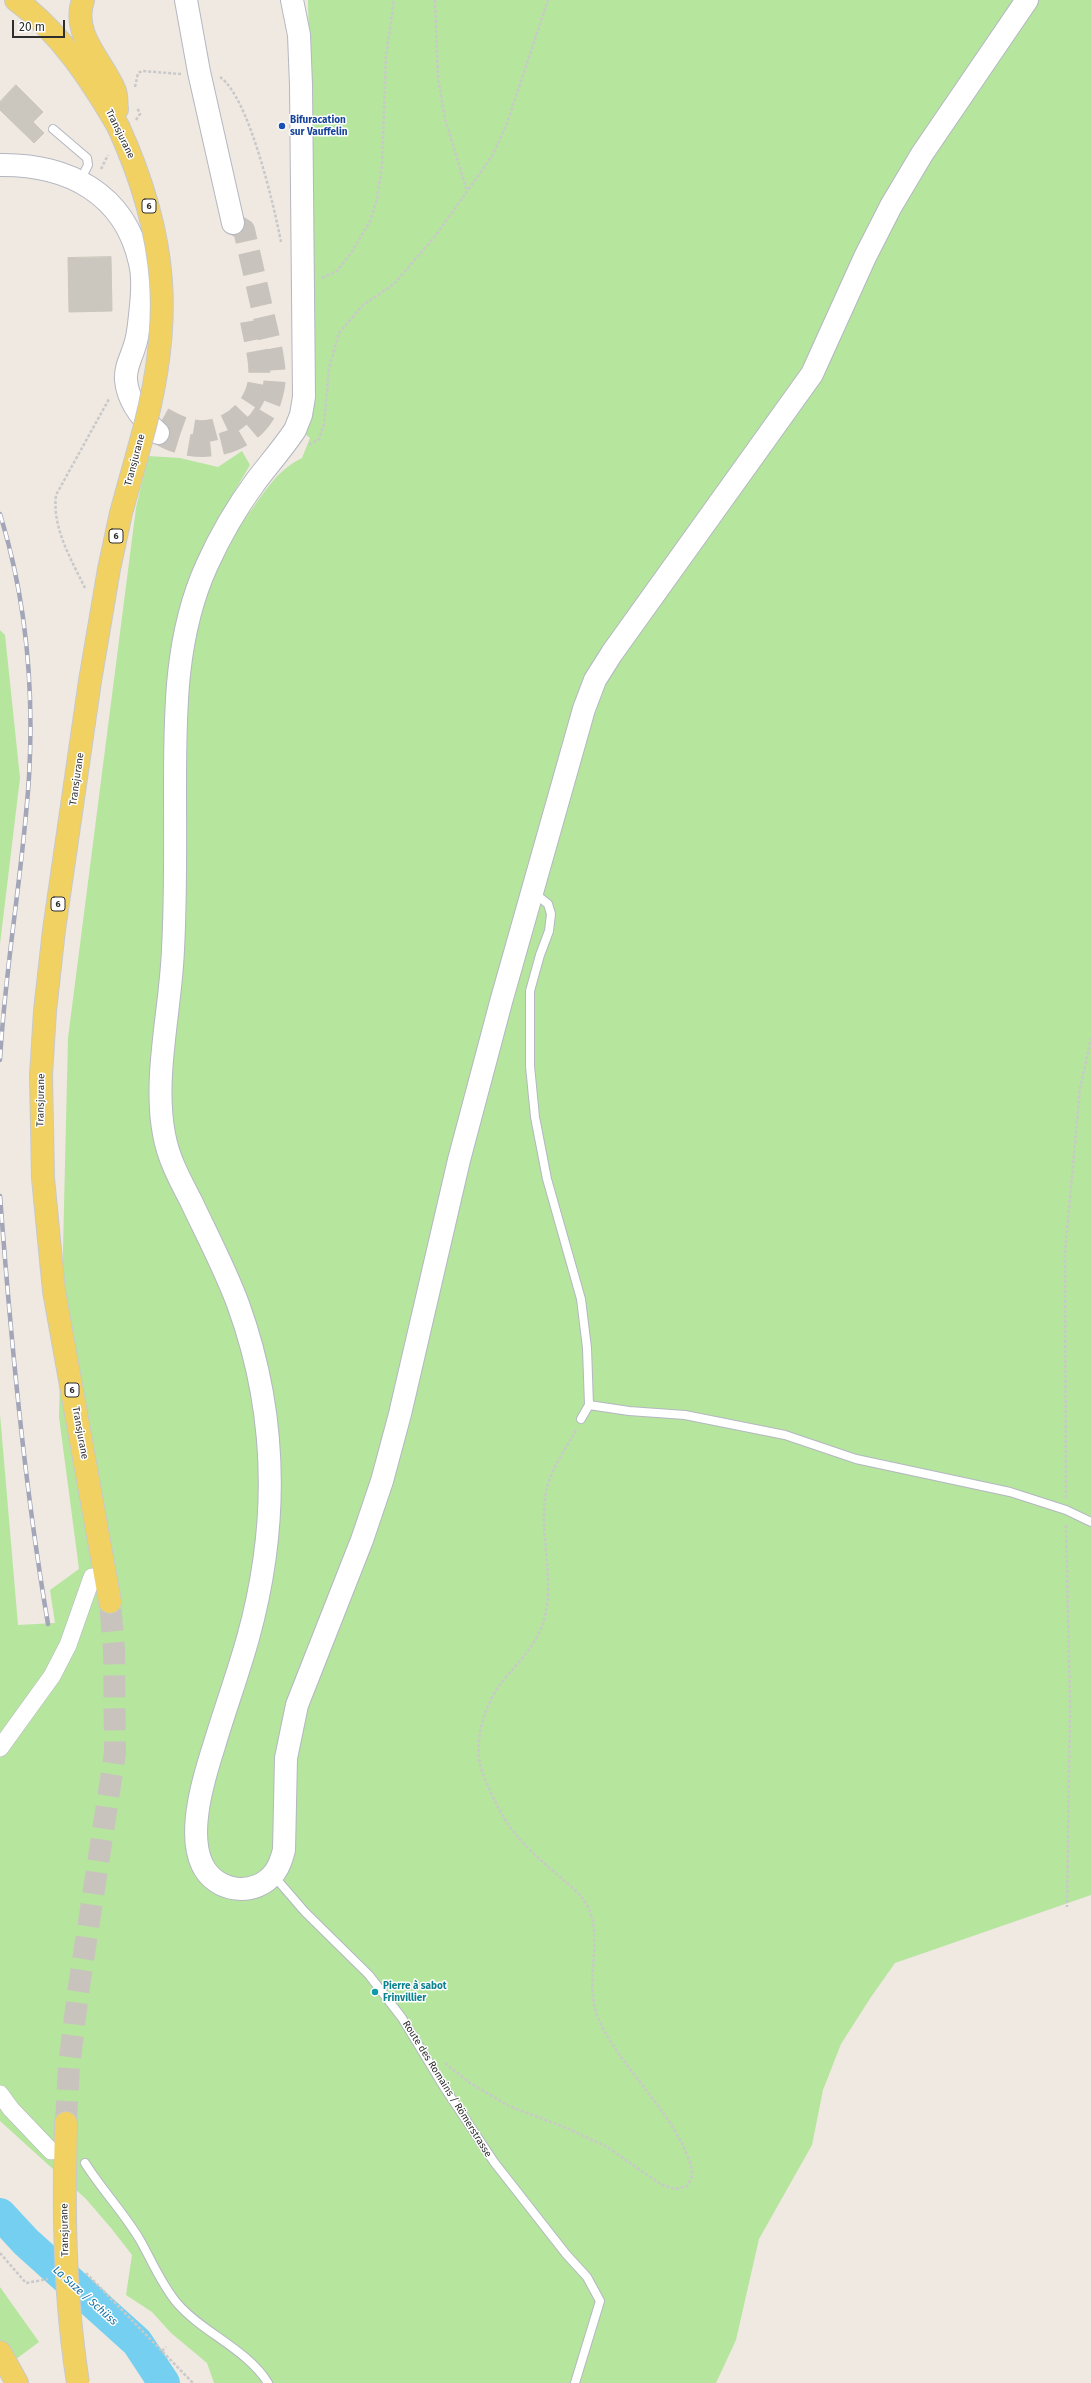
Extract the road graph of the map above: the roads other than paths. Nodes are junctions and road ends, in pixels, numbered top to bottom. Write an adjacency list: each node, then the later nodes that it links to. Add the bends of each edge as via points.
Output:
1 (16, 0): 6 (main road, Transjurane / 6, via 52,33 83,69)
2 (186, 0): 10 (street, via 199,72)
3 (292, 0): 20 (street, via 299,35 304,397 301,415 285,445 238,508 206,566 196,595 180,664 176,716 172,975 160,1094 165,1141 176,1172 233,1292 250,1338 266,1419 272,1489 261,1584 237,1679 206,1772 196,1829 198,1851 202,1864 209,1874 219,1883 232,1889 262,1885)
4 (1027, 0): 12 (street, via 922,154 891,206 812,374 595,680 571,755)
5 (81, 9): 6 (main road, via 82,32 115,92)
6 (118, 126): 11 (main road, Transjurane / 6, bridge, via 148,200 159,254 162,328)
7 (53, 129): 9 (lane, via 87,158)
8 (0, 166): 9 (street, via 40,167 68,175)
9 (86, 184): 11 (street, via 124,221 141,265 142,289 135,346 142,383 154,410)
10 (233, 223)
11 (154, 430): 16 (main road, Transjurane / 6, via 121,513 109,569 54,930 44,1011 40,1075 40,1126 48,1244)
12 (533, 893): 13 (lane, via 548,904 551,914 549,931 530,990 530,1066 535,1117 547,1179 581,1299 588,1348); 20 (street, via 459,1160 382,1481 362,1540 297,1705 286,1758 284,1850)
13 (589, 1405): 14 (lane); 15 (lane, via 685,1415 778,1433 856,1459 1010,1492 1066,1510)
14 (581, 1419)
15 (1091, 1522)
16 (100, 1552): 17 (lane); 18 (main road, Transjurane / 6)
17 (92, 1577): 19 (street, via 79,1618 58,1664)
18 (110, 1602)
19 (0, 1748)
20 (273, 1875): 29 (lane, Route des Romains / Römerstrasse, via 305,1912 369,1975 402,2018 494,2162 587,2277 600,2300)
21 (0, 2094): 23 (street)
22 (66, 2123): 27 (main road, Transjurane, bridge, via 66,2278)
23 (51, 2151)
24 (84, 2163): 28 (lane, via 139,2239 157,2273 178,2304 257,2368)
25 (3, 2356): 26 (main road)
26 (17, 2383)
27 (78, 2383)
28 (268, 2383)
29 (575, 2383)

